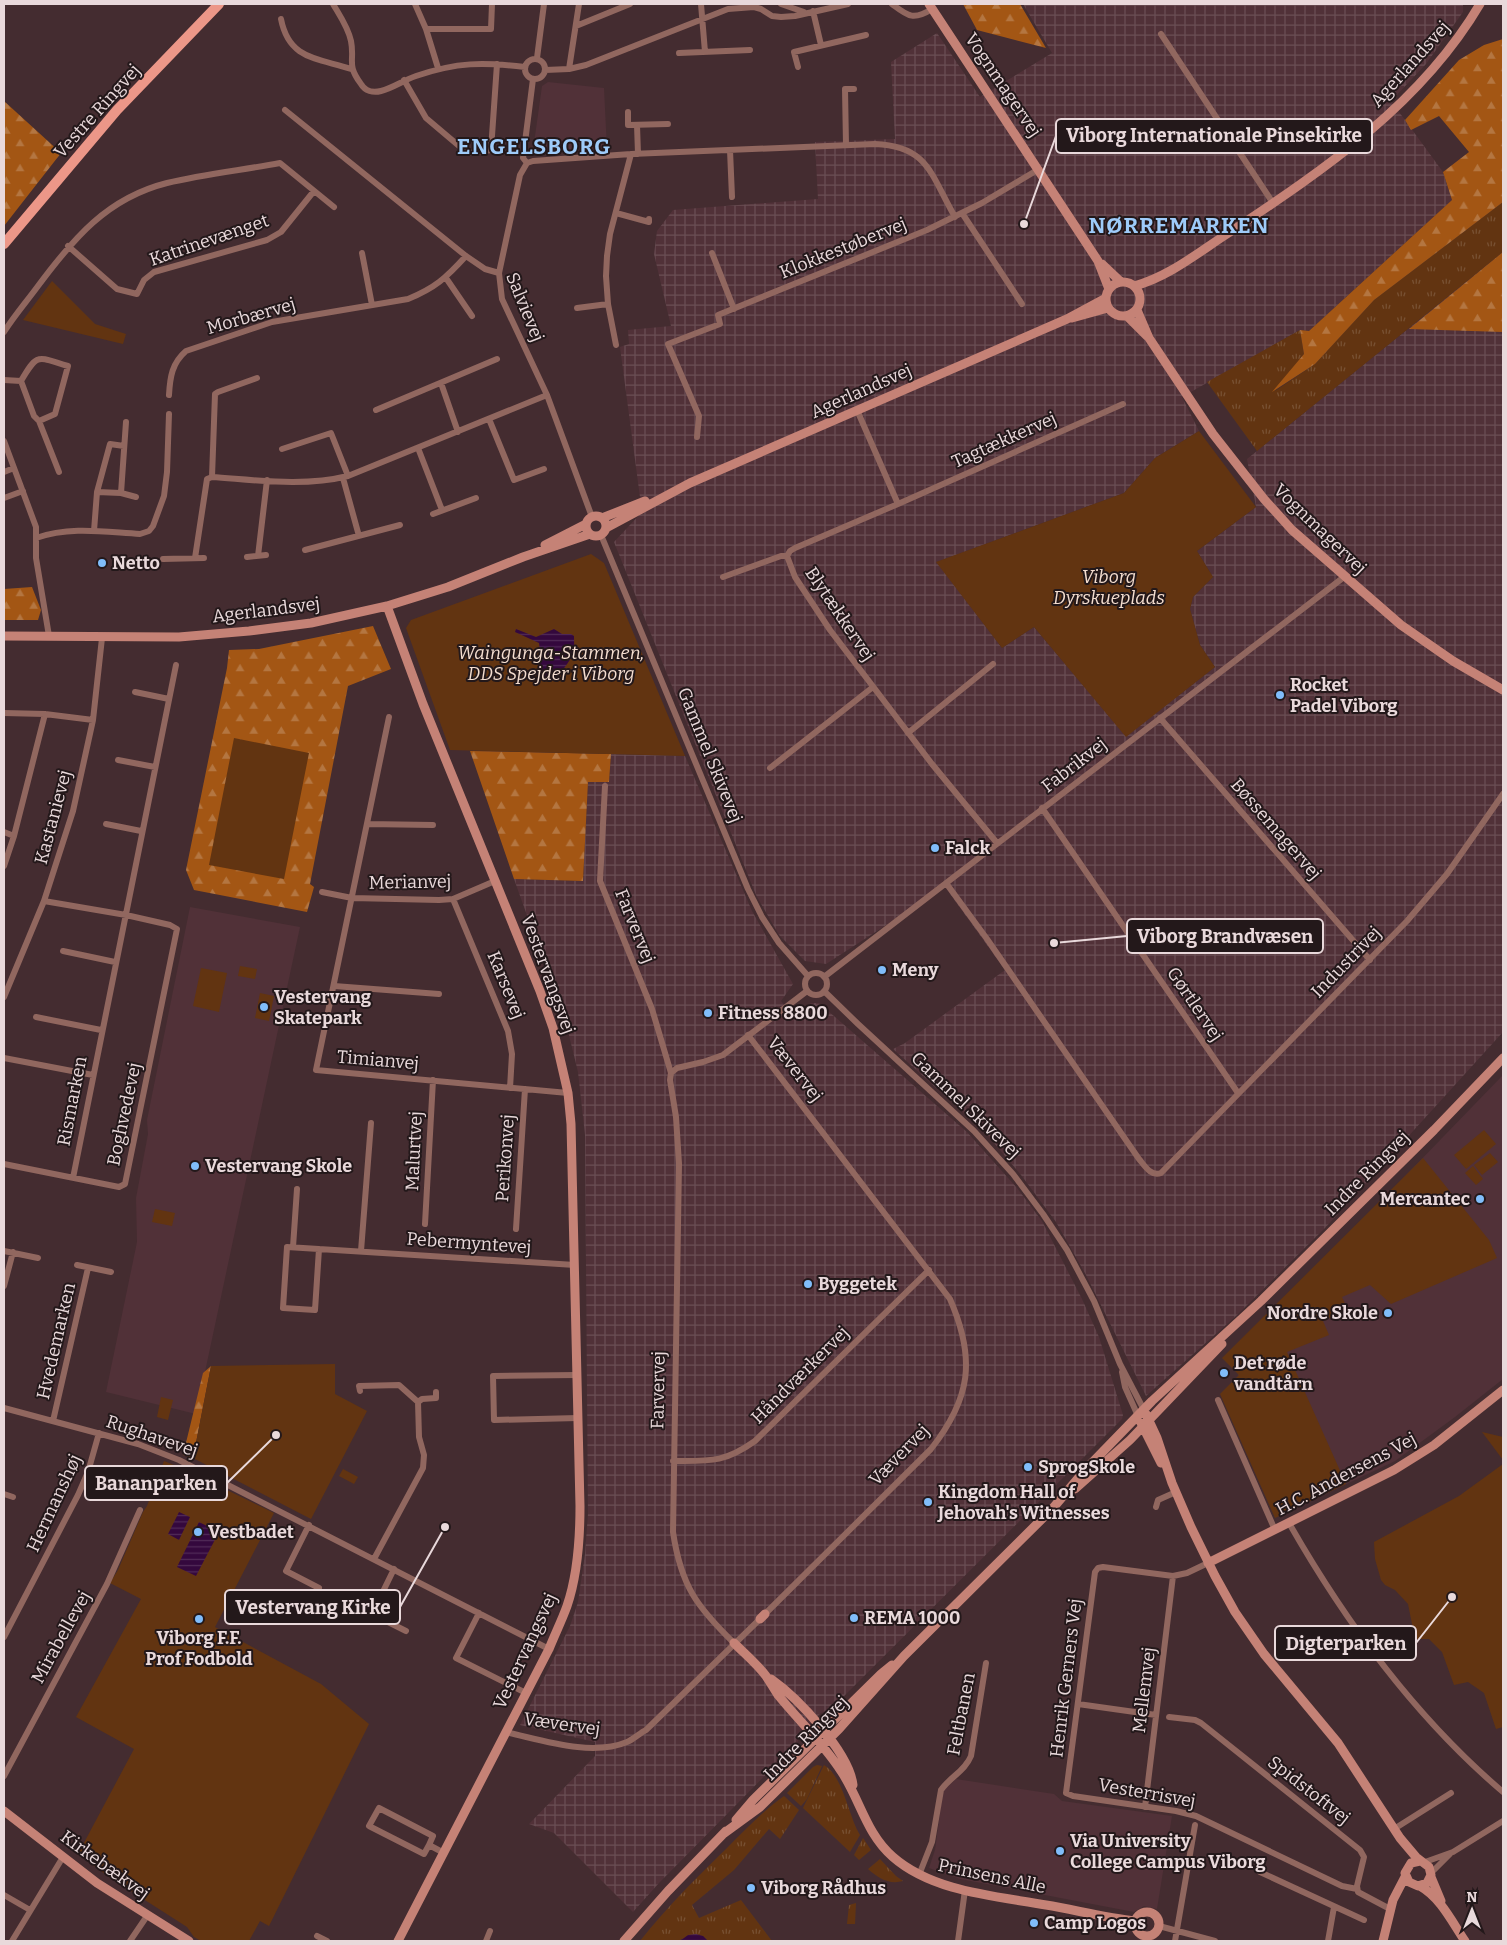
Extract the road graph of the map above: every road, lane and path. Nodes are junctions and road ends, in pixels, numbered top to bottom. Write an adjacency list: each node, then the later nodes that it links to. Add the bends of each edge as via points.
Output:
1 (219, 4): 56 (main road, Vestre Ringvej, via 117,110)
2 (333, 4): 33 (street, via 348,29)
3 (415, 4): 21 (street)
4 (492, 4): 21 (street, via 491,29)
5 (544, 4): 28 (street)
6 (579, 4): 20 (street)
7 (630, 4): 20 (street)
8 (701, 4): 18 (street)
9 (735, 4): 16 (street)
10 (782, 4): 17 (street)
11 (848, 4): 15 (street)
12 (892, 4): 14 (street, via 913,17 922,16)
13 (1480, 4): 50 (street, Agerlandsvej, via 1435,66 1396,108 1333,162)
14 (930, 6): 47 (street, Vognmagervej)
15 (818, 8): 17 (street); 24 (street)
16 (728, 9): 17 (street, via 754,7 780,17); 18 (street)
17 (806, 13)
18 (704, 18): 26 (street); 34 (street)
19 (281, 19): 33 (street, via 283,31 301,53)
20 (576, 26): 34 (street)
21 (426, 29): 32 (street)
22 (1161, 34): 50 (street)
23 (866, 35): 24 (street)
24 (821, 45): 30 (street, via 794,52)
25 (750, 50): 26 (street)
26 (705, 52): 27 (street)
27 (679, 53)
28 (536, 58): 31 (street, via 529,60); 35 (street, via 543,62)
29 (497, 64): 31 (street); 32 (street, via 458,64); 37 (street, via 491,150 465,151 426,118)
30 (798, 66)
31 (525, 67): 36 (street, via 527,75)
32 (438, 68): 37 (street)
33 (351, 69): 37 (street, via 362,87 371,92)
34 (569, 69): 35 (street)
35 (545, 70): 36 (street, via 541,77)
36 (533, 79): 46 (street, via 523,158)
37 (404, 80)
38 (854, 89): 43 (street, via 844,89)
39 (285, 110): 60 (street, Salvievej)
40 (628, 112): 41 (street, via 628,125)
41 (637, 124): 42 (street); 45 (street)
42 (668, 124)
43 (846, 145): 44 (street); 54 (street, via 892,144 917,155)
44 (730, 150): 45 (street); 49 (street)
45 (635, 154): 46 (street); 52 (street)
46 (526, 163): 62 (street, via 520,176)
47 (1039, 168): 53 (street, Klokkestøbervej); 61 (street, Vognmagervej)
48 (314, 191): 51 (street); 57 (street, via 280,163 166,183 119,204 94,221); 57 (street, Katrinevænget, via 290,222 274,236 154,272 144,280 138,294 117,289)
49 (732, 197)
50 (1273, 204): 63 (street, Agerlandsvej)
51 (334, 207)
52 (616, 213): 55 (street, via 649,222); 69 (street, via 607,256)
53 (962, 214): 54 (street, Klokkestøbervej); 70 (street)
54 (955, 217): 73 (street, Klokkestøbervej)
55 (649, 219)
56 (4, 244)
57 (68, 246): 79 (street)
58 (362, 253): 71 (street)
59 (712, 253): 73 (street)
60 (466, 256): 62 (street, Salvievej, via 485,269); 64 (street, Morbærvej)
61 (1098, 261): 65 (street, Vognmagervej); 67 (street, Vognmagervej)
62 (499, 273): 88 (street, Salvievej, via 502,299)
63 (1161, 276): 66 (street, Agerlandsvej); 68 (street, Agerlandsvej)
64 (446, 278): 71 (street, Morbærvej, via 428,291 408,299); 76 (street)
65 (1121, 282): 66 (street); 67 (street)
66 (1134, 286): 68 (street)
67 (1107, 293): 74 (street); 78 (street, Agerlandsvej)
68 (1140, 296): 75 (street)
69 (608, 304): 72 (street); 81 (street)
70 (1022, 304)
71 (372, 305): 87 (street, Morbærvej, via 272,322 186,351 174,366)
72 (576, 308)
73 (734, 308): 97 (street, Klokkestøbervej, via 718,315 720,324 668,344 699,416)
74 (1108, 308): 77 (street, via 1117,315); 78 (street, Agerlandsvej)
75 (1137, 310): 77 (street); 80 (street, Vognmagervej)
76 (472, 316)
77 (1127, 316): 80 (street, Vognmagervej)
78 (1067, 319): 91 (street, Agerlandsvej)
79 (4, 332)
80 (1149, 338): 137 (street, Vognmagervej, via 1213,434 1264,499 1292,530)
81 (616, 345)
82 (498, 359): 86 (street)
83 (257, 378): 106 (street, via 215,394)
84 (4, 380): 85 (street)
85 (21, 381): 94 (street, via 34,416); 94 (street, via 33,361 41,358 68,366 55,414)
86 (441, 383): 90 (street); 96 (street)
87 (169, 395)
88 (547, 395): 93 (street); 120 (street, Salvievej)
89 (1123, 404): 116 (street, Tagtækkervej)
90 (376, 410)
91 (857, 410): 112 (street, Agerlandsvej); 116 (street)
92 (169, 414): 122 (street, via 164,496 153,526 140,534)
93 (489, 419): 96 (street); 103 (street, via 514,480)
94 (39, 421): 105 (street)
95 (126, 422): 99 (street)
96 (458, 432): 100 (street)
97 (697, 437)
98 (4, 441): 102 (street)
99 (124, 446): 110 (street, via 110,444); 111 (street)
100 (418, 448): 107 (street); 117 (street)
101 (282, 449): 107 (street, via 331,433)
102 (14, 468): 104 (street); 109 (street)
103 (544, 469)
104 (4, 472)
105 (58, 472)
106 (212, 477): 108 (street); 133 (street, via 207,479)
107 (346, 477): 108 (street, via 304,482); 125 (street)
108 (267, 480): 129 (street)
109 (22, 491): 114 (street); 126 (street, via 36,527)
110 (98, 492): 111 (street); 122 (street)
111 (121, 493): 113 (street)
112 (669, 493): 119 (street, Agerlandsvej); 123 (street, Agerlandsvej)
113 (136, 497)
114 (4, 498)
115 (476, 498): 117 (street)
116 (898, 504): 130 (street, Tagtækkervej, via 795,548)
117 (442, 510): 118 (street)
118 (433, 514)
119 (602, 518): 120 (street, via 597,516); 123 (street)
120 (589, 520): 124 (street, via 586,528); 132 (street, Agerlandsvej)
121 (400, 525): 125 (street)
122 (94, 531): 126 (street, via 68,530)
123 (604, 531): 124 (street, via 595,536); 178 (street, Gammel Skivevej, via 748,889 779,943)
124 (590, 534): 132 (street, Agerlandsvej)
125 (358, 536): 127 (street)
126 (36, 538): 140 (street, via 36,558)
127 (304, 550)
128 (266, 555): 129 (street)
129 (258, 556): 131 (street)
130 (787, 556): 136 (street, Tagtækkervej); 144 (street, Blytækkervej, via 795,577)
131 (247, 557)
132 (523, 557): 138 (street, Agerlandsvej, via 448,587)
133 (195, 558): 134 (street); 135 (street)
134 (204, 558)
135 (163, 559)
136 (723, 577)
137 (1344, 577): 145 (street, Vognmagervej, via 1401,625 1453,661); 151 (street, Fabrikvej)
138 (387, 606): 141 (street, Agerlandsvej, via 311,623 249,631 179,637); 168 (street, Vestervangsvej)
139 (4, 636): 140 (street, Agerlandsvej)
140 (49, 636): 141 (street, Agerlandsvej)
141 (102, 638): 152 (street, Kastanievej)
142 (993, 664): 153 (street)
143 (176, 665): 147 (street, Rismarken)
144 (873, 687): 153 (street, Blytækkervej); 156 (street, Blytækkervej)
145 (1503, 689)
146 (135, 692): 147 (street)
147 (169, 699): 155 (street, Rismarken)
148 (4, 713): 149 (street)
149 (45, 714): 152 (street); 165 (street)
150 (388, 717): 161 (street, Timianvej)
151 (1160, 718): 159 (street, Fabrikvej); 176 (street, Bøssemagervej)
152 (93, 720): 173 (street, Kastanievej, via 73,811)
153 (908, 733): 166 (street, Blytækkervej)
154 (118, 760): 155 (street)
155 (155, 767): 163 (street, Rismarken)
156 (770, 768)
157 (605, 786): 190 (street, Farvervej, via 600,882 652,1009)
158 (1503, 794): 176 (street, Industrivej, via 1447,874)
159 (1042, 808): 166 (street, Fabrikvej); 196 (street, Gørtlervej)
160 (106, 824): 163 (street)
161 (367, 824): 162 (street); 171 (street, Timianvej)
162 (433, 825)
163 (142, 831): 174 (street, Rismarken)
164 (4, 832): 165 (street)
165 (14, 836): 167 (street)
166 (997, 843): 169 (street, Fabrikvej)
167 (4, 866)
168 (495, 881): 172 (street, Merianvej); 195 (street, Vestervangsvej, via 546,1007)
169 (946, 883): 179 (street, Fabrikvej); 196 (street, Industrivej, via 1138,1159 1152,1173 1161,1173)
170 (322, 892): 171 (street, Merianvej)
171 (352, 898): 172 (street, Merianvej); 180 (street, Timianvej)
172 (453, 898): 193 (street, Karsevej, via 508,1031 512,1054)
173 (44, 902): 174 (street); 184 (street, Kastanievej)
174 (126, 915): 177 (street, Rismarken); 199 (street, Boghvedevej, via 177,928 125,1184 119,1187)
175 (64, 951): 177 (street)
176 (1370, 960): 196 (street, Industrivej)
177 (115, 962): 186 (street, Rismarken)
178 (808, 976): 179 (street); 182 (street, via 805,983)
179 (824, 977): 181 (street)
180 (334, 986): 183 (street); 192 (street, Timianvej, via 316,1070)
181 (824, 990): 182 (street, via 816,995); 223 (street, Gammel Skivevej, via 974,1131 1013,1174 1068,1250 1094,1301 1120,1364 1125,1387)
182 (807, 991): 187 (street)
183 (439, 994)
184 (4, 997)
185 (36, 1017): 186 (street)
186 (102, 1030): 191 (street, Rismarken)
187 (748, 1035): 190 (street, via 723,1055); 212 (street, Vævervej)
188 (1503, 1056): 215 (street, Indre Ringvej, via 1434,1130)
189 (4, 1058): 191 (street)
190 (671, 1072): 228 (street, Farvervej, via 679,1164)
191 (93, 1075): 199 (street, Rismarken)
192 (433, 1080): 193 (street, Timianvej); 201 (street, Malurtvej)
193 (510, 1088): 194 (street, Timianvej)
194 (525, 1089): 195 (street, Timianvej); 202 (street, Perikonvej)
195 (568, 1093): 210 (street, Vestervangsvej)
196 (1238, 1093)
197 (371, 1123): 206 (street)
198 (4, 1164): 199 (street, Boghvedevej)
199 (73, 1178)
200 (297, 1189): 203 (street)
201 (426, 1224)
202 (516, 1229)
203 (293, 1247): 204 (street, Pebermyntevej); 204 (street, via 287,1247 283,1308 316,1310)
204 (319, 1249): 206 (street, Pebermyntevej)
205 (4, 1251): 207 (street)
206 (361, 1251): 210 (street, Pebermyntevej)
207 (13, 1252): 208 (street); 214 (street)
208 (38, 1258)
209 (77, 1265): 211 (street, Hvedemarken)
210 (575, 1265): 216 (street, Vestervangsvej)
211 (88, 1268): 213 (street, Hvedemarken); 225 (street, Hvedemarken)
212 (929, 1270): 228 (street, Håndværkervej, via 755,1441 737,1454 722,1459); 246 (street, Vævervej, via 950,1299 965,1344 964,1388 952,1420 931,1449)
213 (111, 1272)
214 (4, 1286)
215 (1261, 1301): 223 (street, Indre Ringvej); 226 (street, Indre Ringvej)
216 (577, 1375): 224 (street, Vestervangsvej); 224 (street, via 493,1376 494,1420)
217 (1503, 1390): 235 (street, H.C. Andersens Vej, via 1434,1445)
218 (360, 1392): 221 (street, via 359,1386 399,1385)
219 (436, 1392): 221 (street, via 436,1398)
220 (1218, 1400): 237 (street, H.C. Andersens Vej)
221 (418, 1402): 238 (street, via 423,1468)
222 (4, 1408): 225 (street, Rughavevej)
223 (1141, 1413): 226 (street, Gammel Skivevej); 233 (street, Indre Ringvej)
224 (578, 1418): 247 (street, Vestervangsvej, via 580,1532 576,1564 567,1606)
225 (53, 1421): 227 (street, Rughavevej)
226 (1146, 1424): 229 (street, Gammel Skivevej); 233 (street, Indre Ringvej)
227 (99, 1433): 236 (street, Rughavevej, via 168,1454); 245 (street, Hermanshøj, via 78,1495)
228 (673, 1461): 246 (street, Farvervej, via 673,1532 685,1583 706,1614)
229 (1174, 1487): 232 (street, via 1158,1500); 239 (street, Gammel Skivevej)
230 (4, 1494): 231 (street)
231 (13, 1497)
232 (1156, 1507)
233 (1053, 1508): 248 (street, Indre Ringvej)
234 (140, 1510): 260 (street, Mirabellevej, via 107,1584)
235 (1289, 1523): 237 (street, H.C. Andersens Vej); 262 (street, via 1348,1618 1392,1677 1440,1733)
236 (309, 1525): 238 (street, Rughavevej); 242 (street, via 286,1571)
237 (1275, 1530): 239 (street, H.C. Andersens Vej)
238 (374, 1559): 240 (street, Rughavevej)
239 (1208, 1563): 241 (street, via 1187,1574); 269 (street, Gammel Skivevej, via 1248,1632 1338,1744)
240 (394, 1569): 243 (street, Rughavevej); 244 (street, via 372,1614)
241 (1173, 1576): 252 (street, Henrik Gerners Vej, via 1110,1567 1098,1568 1095,1572); 253 (street, Mellemvej)
242 (320, 1588)
243 (479, 1612): 247 (street, Rughavevej); 251 (street, via 456,1658)
244 (406, 1631)
245 (4, 1637)
246 (734, 1644): 250 (street, Farvervej); 256 (street, Vævervej, via 646,1730 627,1742 584,1748)
247 (549, 1649): 251 (street, Vestervangsvej)
248 (904, 1656): 255 (street, Indre Ringvej); 258 (street, Indre Ringvej)
249 (986, 1663): 279 (street, Feltbanen, via 971,1756 963,1769 941,1790 932,1842)
250 (766, 1676): 255 (street, Farvervej, via 779,1685); 257 (street, Farvervej, via 778,1695)
251 (526, 1693): 256 (street, Vestervangsvej)
252 (1078, 1704): 253 (street); 264 (street, Henrik Gerners Vej)
253 (1156, 1715): 265 (street, Mellemvej)
254 (1168, 1717): 283 (street, Spidstoftvej, via 1195,1720 1201,1724 1360,1850 1364,1860)
255 (823, 1731): 257 (street, Indre Ringvej); 258 (street, Farvervej)
256 (505, 1732): 274 (street, Vestervangsvej)
257 (816, 1738): 259 (street, Farvervej); 270 (street, Indre Ringvej, via 753,1800)
258 (830, 1739): 259 (street, Indre Ringvej); 263 (street, Prinsens Alle, via 849,1769)
259 (822, 1746): 263 (street, Prinsens Alle); 270 (street, Indre Ringvej, via 760,1807)
260 (4, 1776)
261 (1451, 1792): 269 (street)
262 (1503, 1792)
263 (854, 1793): 279 (street, Prinsens Alle, via 882,1846)
264 (1066, 1793): 265 (street, Vesterrisvej)
265 (1145, 1807): 283 (street, Vesterrisvej, via 1196,1816 1342,1886)
266 (4, 1812): 275 (street, Kirkebækvej)
267 (1503, 1821): 273 (street)
268 (1195, 1825): 294 (street)
269 (1394, 1829): 271 (street, Gammel Skivevej)
270 (724, 1834): 304 (street, Indre Ringvej)
271 (1400, 1838): 276 (street, Gammel Skivevej); 277 (street, Gammel Skivevej)
272 (429, 1845): 272 (street, via 424,1854 369,1826 379,1808 433,1836); 274 (street)
273 (1453, 1852): 276 (street); 281 (street)
274 (444, 1853): 302 (street, Vestervangsvej)
275 (63, 1857): 288 (street); 290 (street, Kirkebækvej)
276 (1422, 1861): 277 (street); 281 (street, via 1429,1866)
277 (1408, 1865): 280 (street)
278 (1260, 1872): 286 (street)
279 (919, 1875): 284 (street, Prinsens Alle)
280 (1406, 1875): 282 (street, via 1409,1882); 287 (street)
281 (1431, 1875): 282 (street, via 1427,1883); 289 (street)
282 (1417, 1886): 287 (street, via 1406,1889); 289 (street, via 1428,1891)
283 (1357, 1889): 287 (street, via 1360,1895)
284 (965, 1890): 292 (street, Prinsens Alle); 305 (street)
285 (4, 1895): 288 (street)
286 (1334, 1907): 291 (street); 308 (street)
287 (1390, 1909): 309 (street)
288 (30, 1910): 298 (street)
289 (1445, 1910): 310 (street)
290 (147, 1916): 299 (street); 300 (street, Kirkebækvej)
291 (1364, 1920)
292 (1136, 1921): 293 (street, via 1140,1914 1150,1912 1156,1916); 297 (street, via 1137,1930)
293 (1159, 1926): 294 (street); 297 (street, via 1153,1935)
294 (1177, 1930): 306 (street); 307 (street)
295 (490, 1931): 303 (street)
296 (317, 1936): 301 (street)
297 (1144, 1938)
298 (12, 1941)
299 (130, 1941)
300 (189, 1941)
301 (327, 1941)
302 (398, 1941)
303 (486, 1941)
304 (624, 1941)
305 (958, 1941)
306 (1175, 1941)
307 (1214, 1941)
308 (1328, 1941)
309 (1383, 1941)
310 (1465, 1941)

